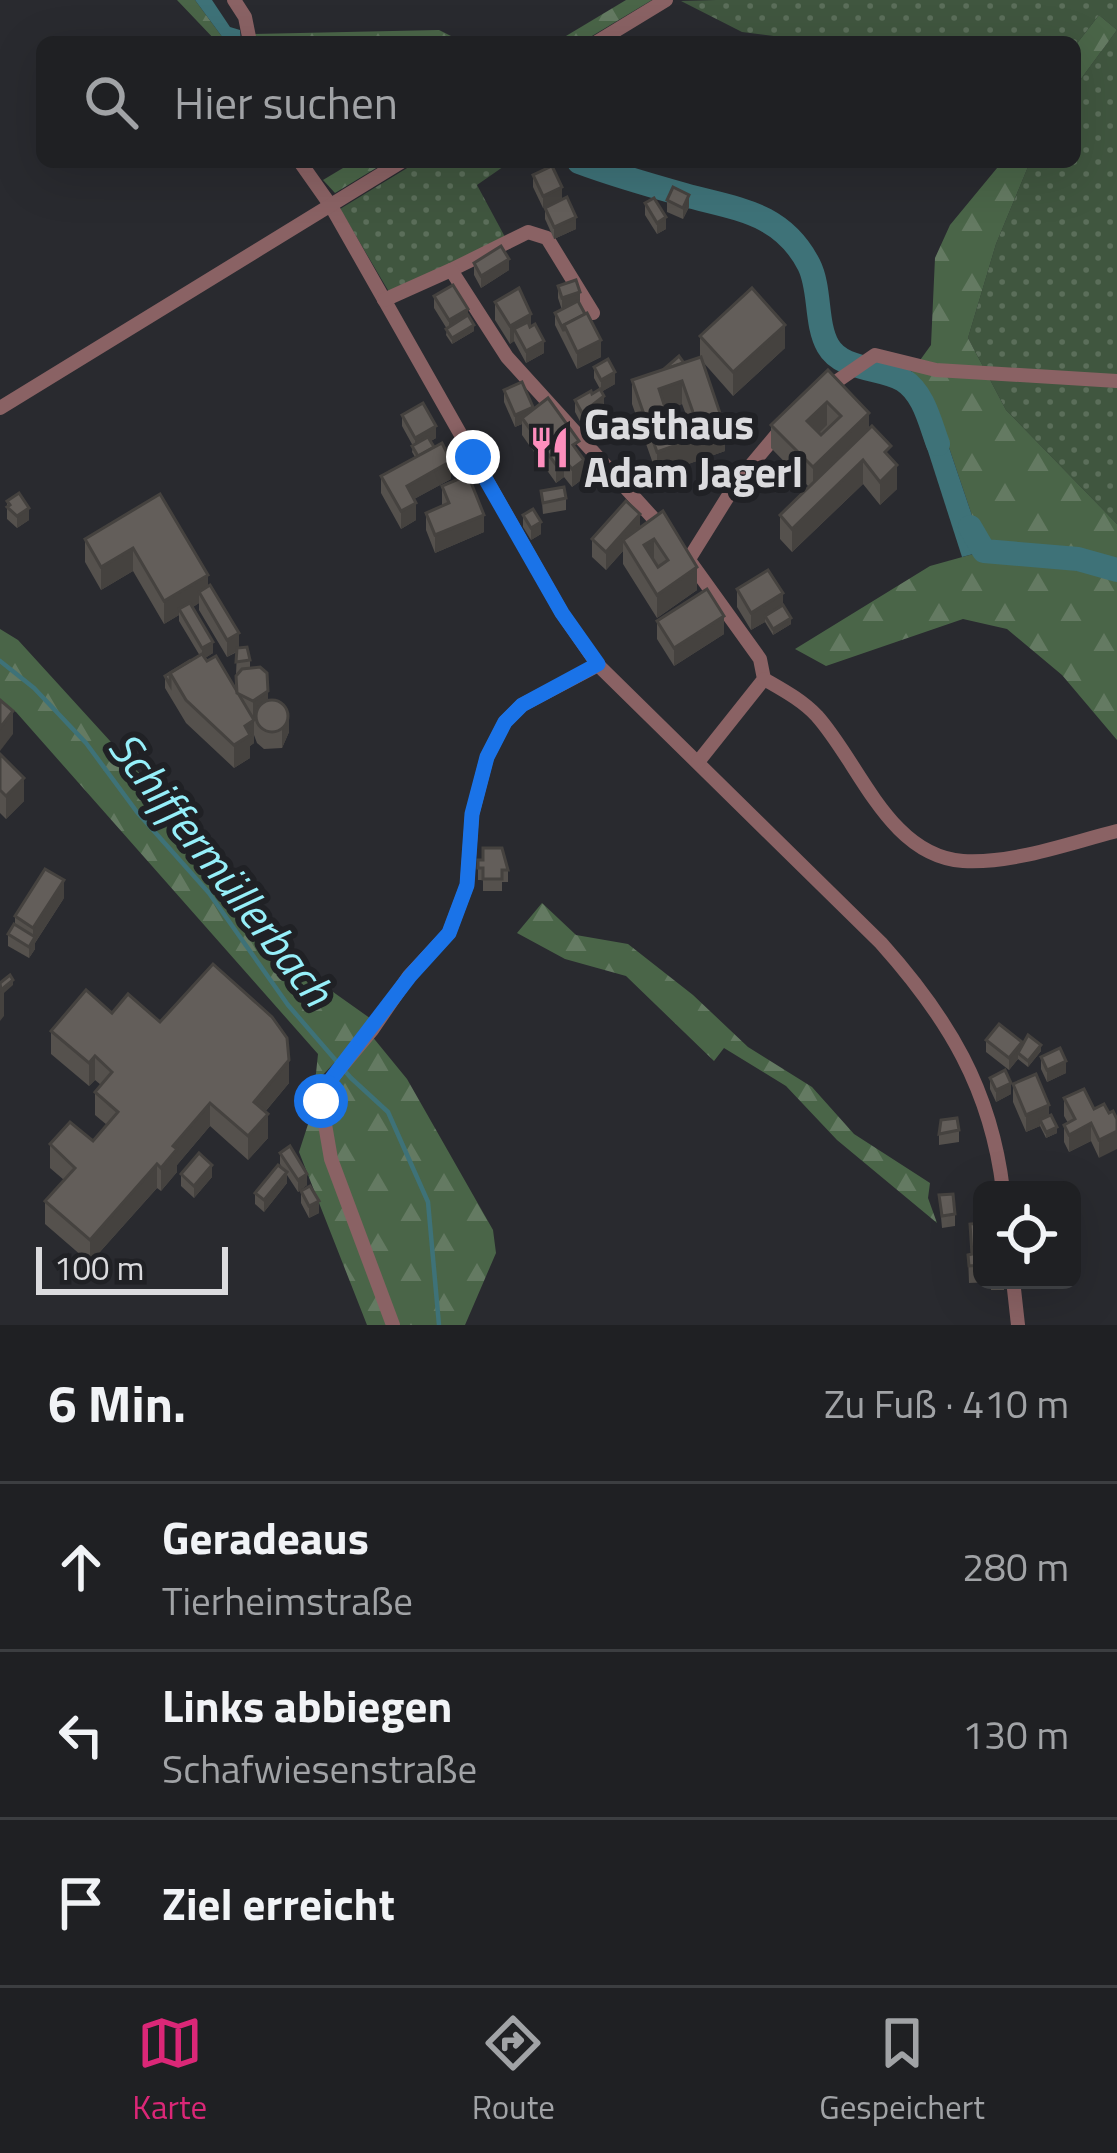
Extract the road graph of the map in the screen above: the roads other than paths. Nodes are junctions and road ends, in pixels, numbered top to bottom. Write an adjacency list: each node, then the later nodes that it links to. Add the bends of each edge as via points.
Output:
1 (234, 0): 3 (street)
2 (666, 0): 4 (street)
3 (249, 36)
4 (607, 36)
5 (305, 168): 7 (street)
6 (391, 168): 7 (street)
7 (331, 206): 9 (street); 13 (street)
8 (451, 270): 9 (street); 10 (street, via 528,232 548,238); 15 (street, via 507,357)
9 (384, 300): 16 (street)
10 (593, 313)
11 (1117, 381): 12 (street, via 936,370 874,355)
12 (812, 401)
13 (0, 408)
14 (797, 415): 15 (street, via 736,482)
15 (689, 559): 17 (street, via 760,659)
16 (598, 664): 18 (street); 22 (street, via 505,722 487,757 472,814 467,885 449,933 321,1101 331,1159)
17 (764, 680): 18 (street); 19 (street, via 817,716 892,822 938,856 988,860)
18 (698, 762): 20 (street, via 922,988 978,1088)
19 (1117, 831)
20 (1002, 1181)
21 (1014, 1289): 23 (street)
22 (393, 1325)
23 (1018, 1325)

